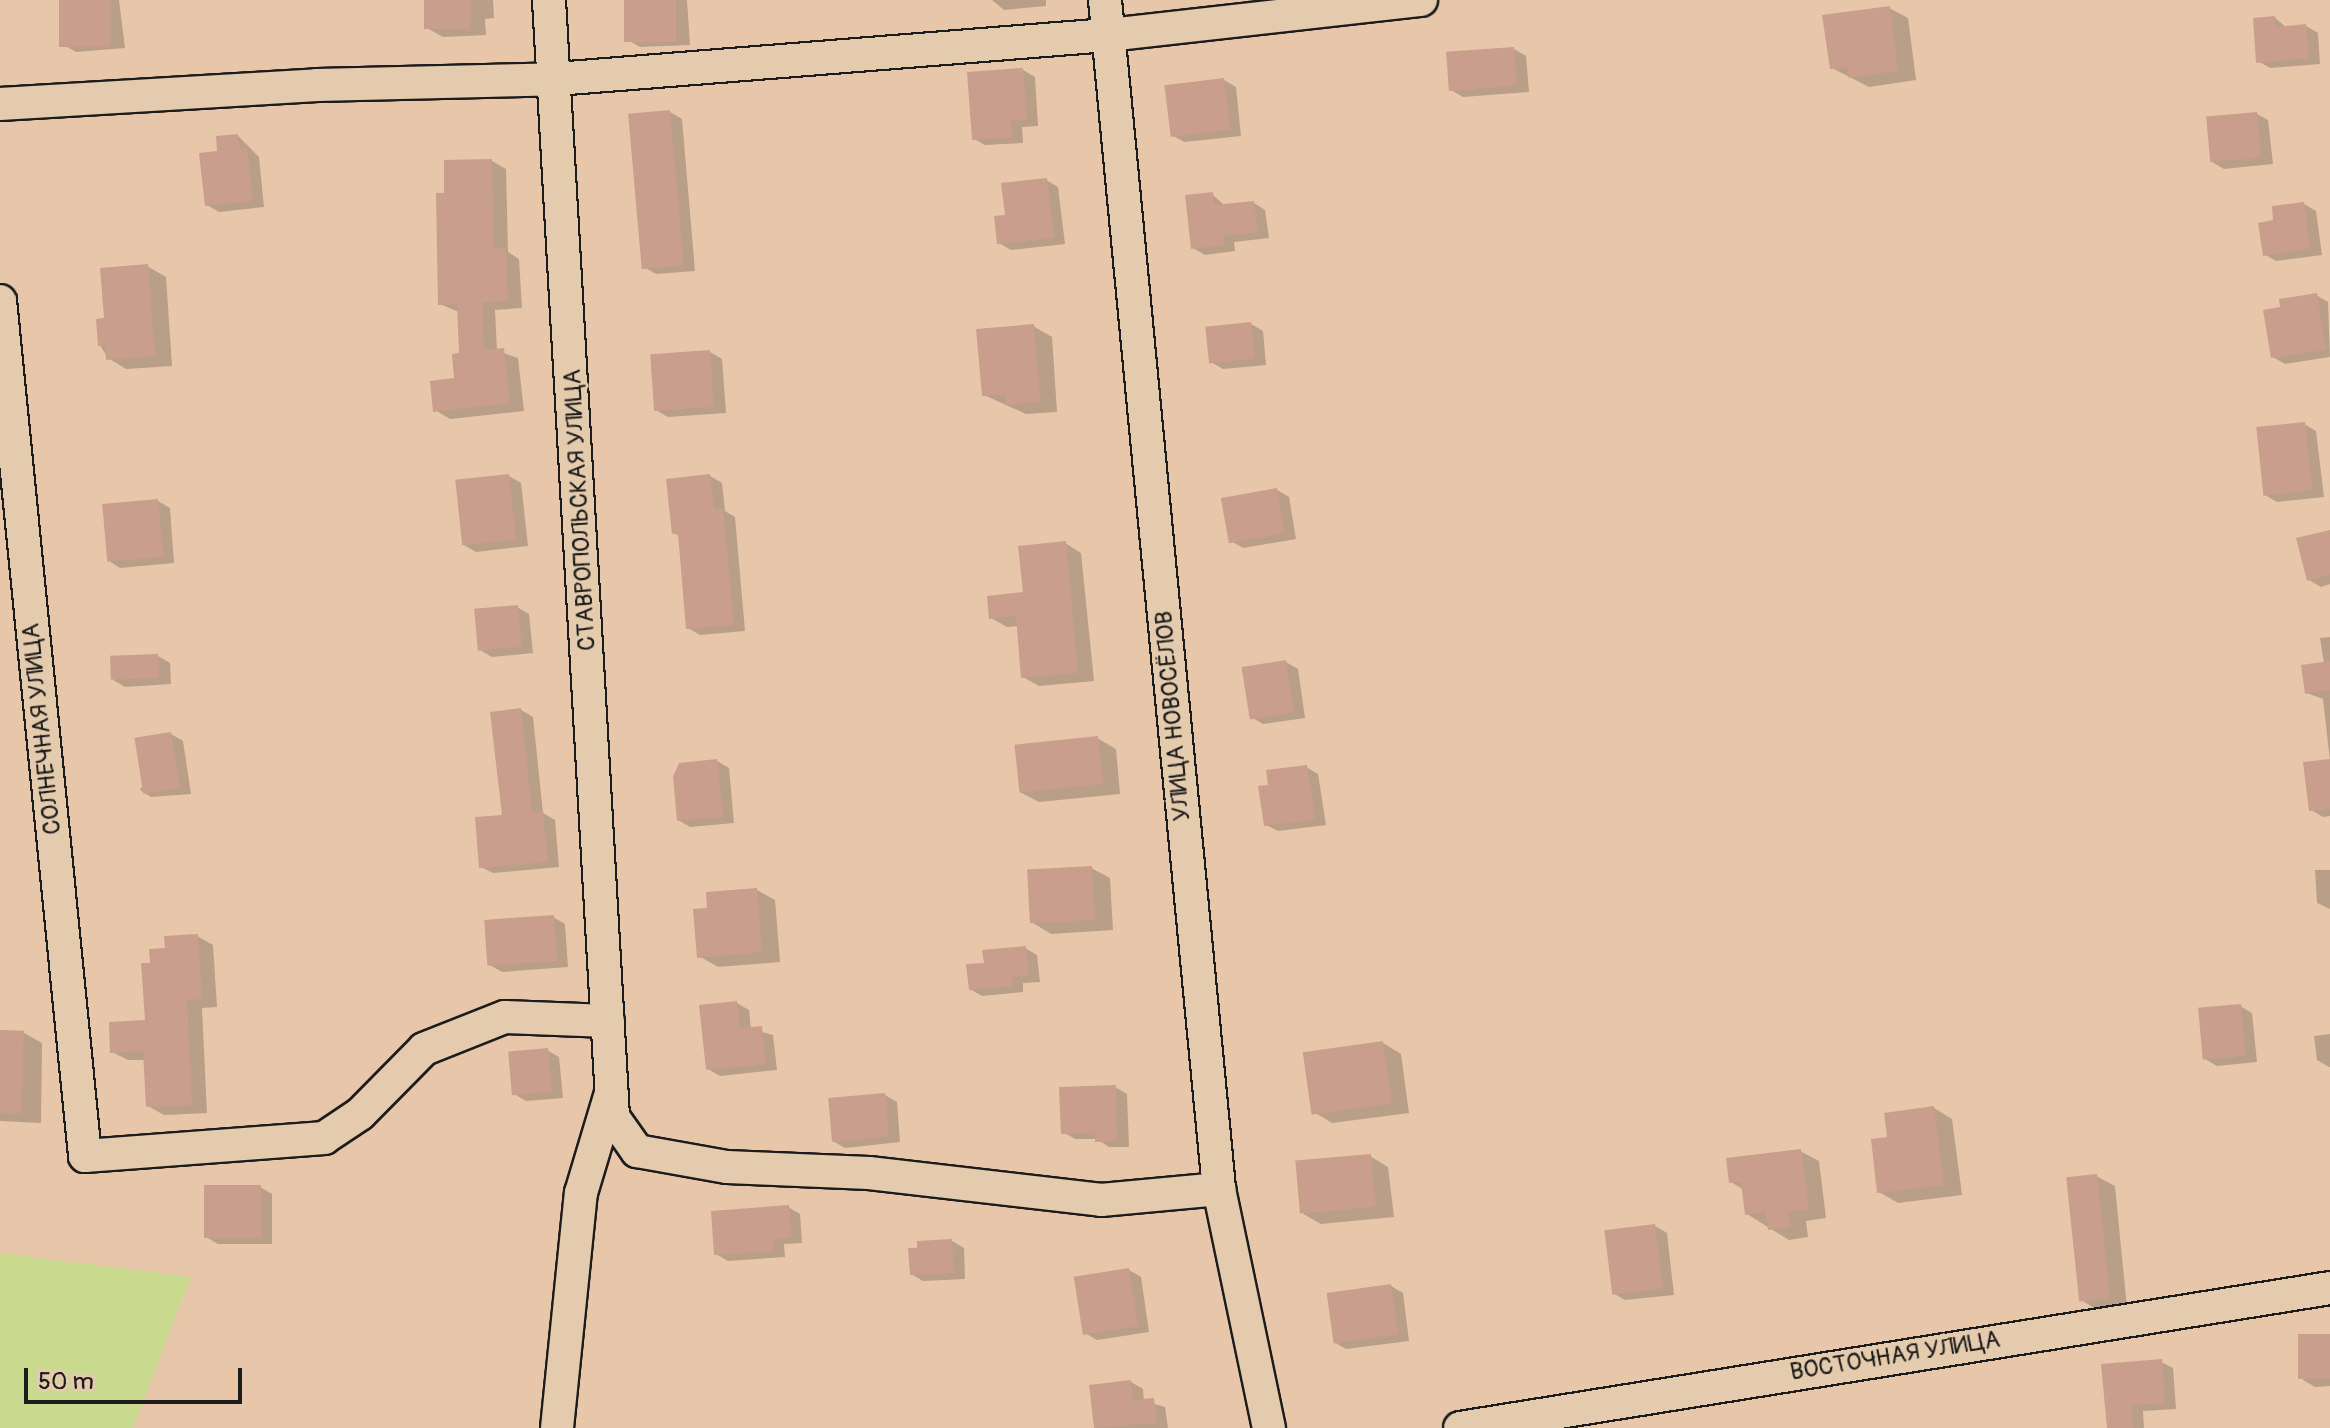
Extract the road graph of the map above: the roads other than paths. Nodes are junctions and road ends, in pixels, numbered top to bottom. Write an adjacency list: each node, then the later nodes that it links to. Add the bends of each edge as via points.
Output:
1 (549, 0): 5 (street, СТАВРОПОЛЬСКАЯ УЛИЦА)
2 (1105, 0): 4 (street, УЛИЦА НОВОСЁЛОВ)
3 (1421, 0): 4 (street)
4 (1108, 35): 5 (street); 10 (street, УЛИЦА НОВОСЁЛОВ)
5 (556, 79): 6 (street, via 317,85); 8 (street, СТАВРОПОЛЬСКАЯ УЛИЦА)
6 (0, 104)
7 (0, 301): 8 (street, СОЛНЕЧНАЯ УЛИЦА, via 85,1156 324,1138 360,1114 424,1049 505,1017)
8 (608, 1021): 9 (street, СТАВРОПОЛЬСКАЯ УЛИЦА)
9 (612, 1088): 10 (street, via 613,1117 637,1151 727,1167 869,1173 1101,1200); 12 (street, via 581,1193)
10 (1219, 1189): 13 (street, УЛИЦА НОВОСЁЛОВ)
11 (2330, 1288): 14 (street, ВОСТОЧНАЯ УЛИЦА)
12 (557, 1428)
13 (1269, 1428)
14 (1460, 1428)

